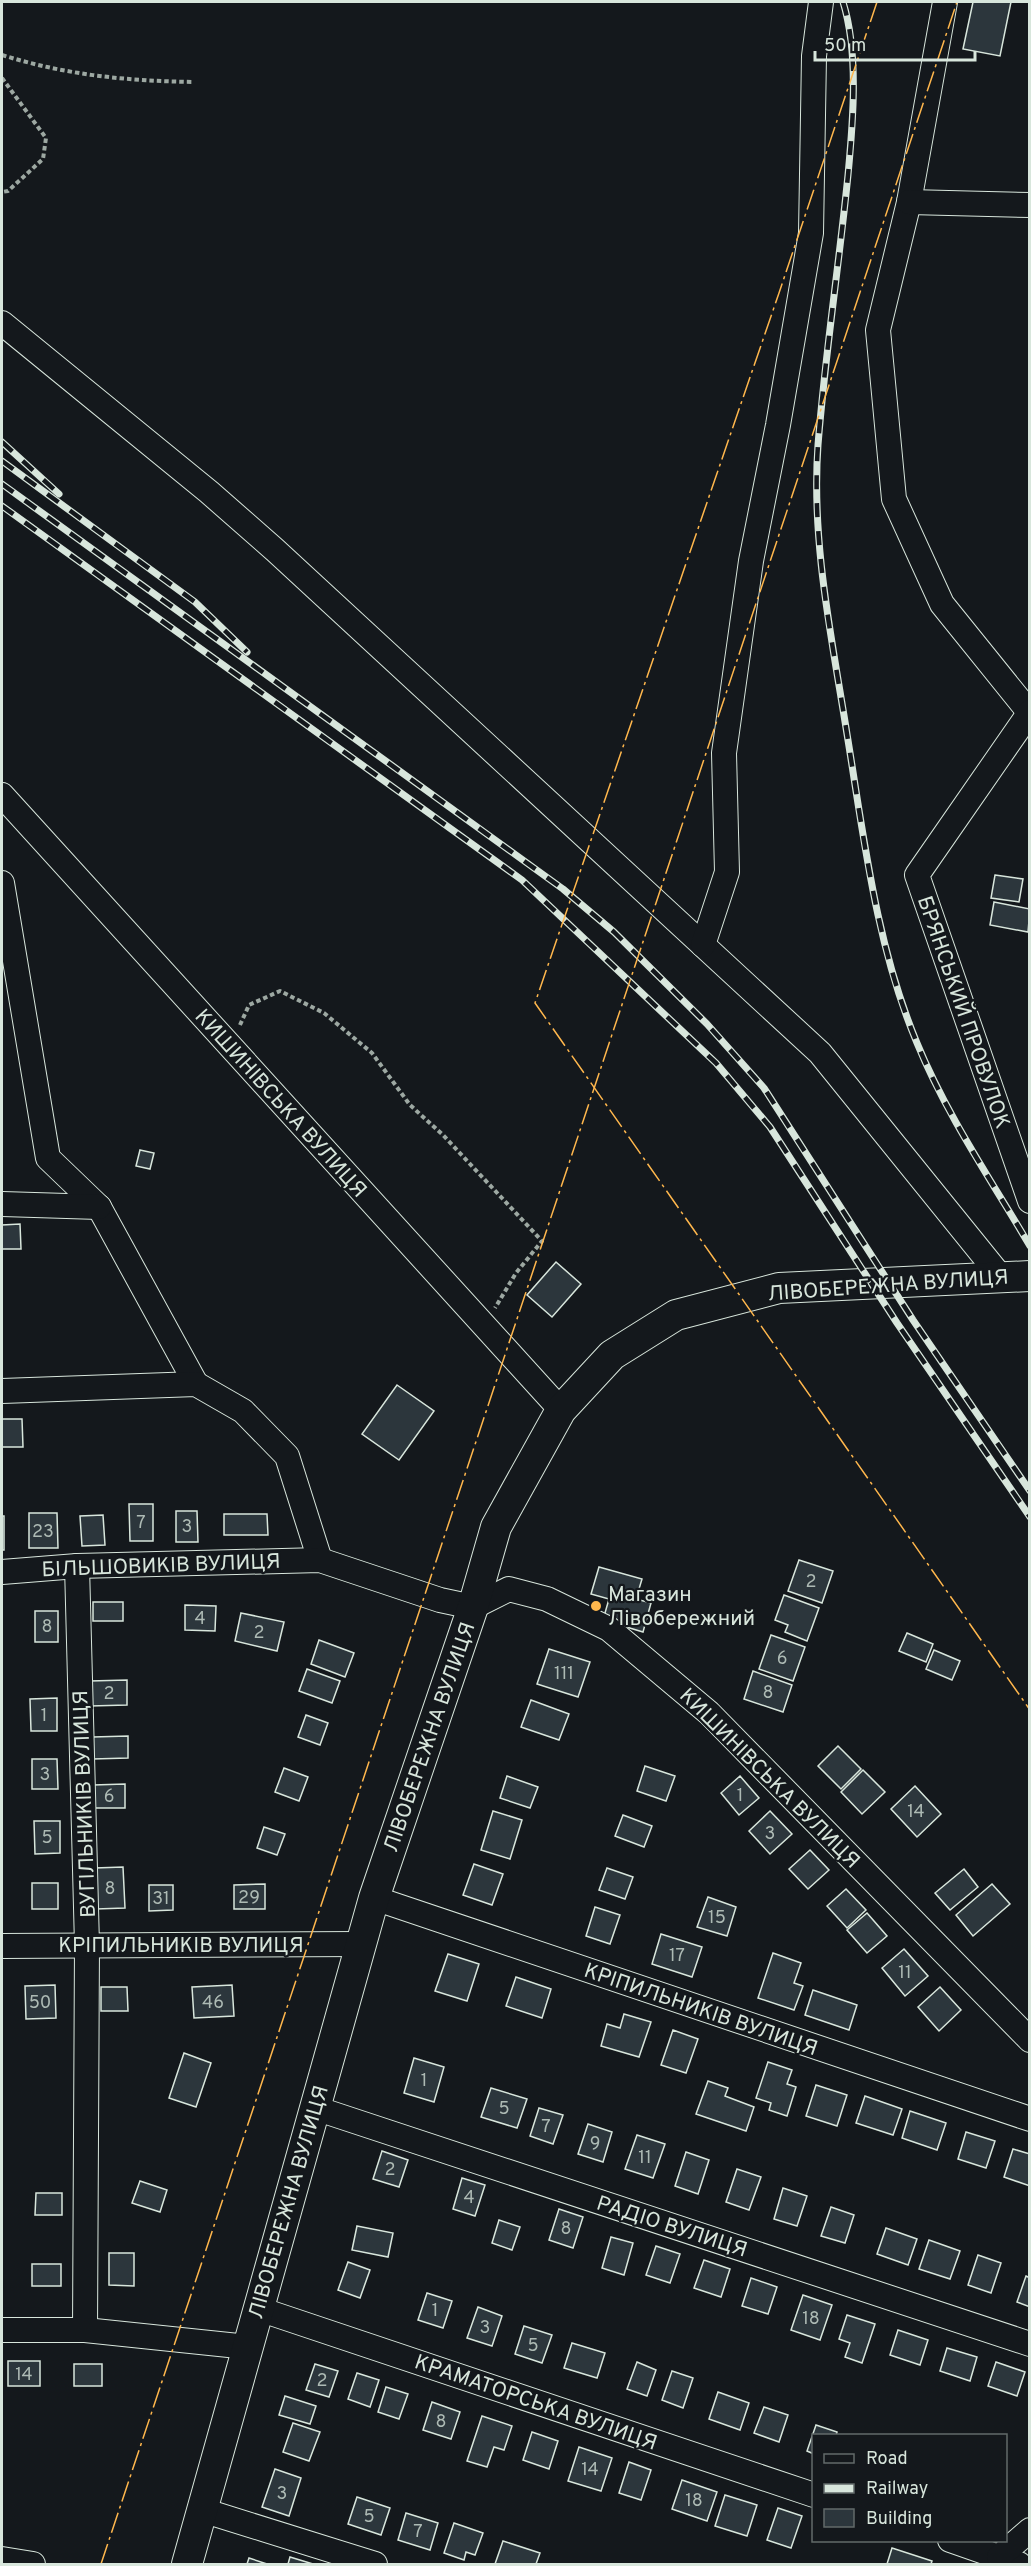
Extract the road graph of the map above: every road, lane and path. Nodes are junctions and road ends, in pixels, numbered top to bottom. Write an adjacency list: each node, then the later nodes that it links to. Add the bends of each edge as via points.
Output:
1 (822, 2): 13 (street, via 814,56 812,233 751,561 724,753 728,872)
2 (945, 2): 7 (street)
3 (2, 55): 5 (path, via 43,68 122,80)
4 (2, 78): 6 (path, via 46,138 43,159)
5 (194, 81)
6 (2, 192)
7 (909, 202): 8 (street); 10 (street, via 878,330 894,499 942,604)
8 (1029, 204)
9 (2, 323): 13 (street, via 275,550)
10 (1029, 712): 15 (street, БРЯНСЬКИЙ ПРОВУЛОК, via 916,875)
11 (2, 795): 14 (street, КИШИНІВСЬКА ВУЛИЦЯ)
12 (2, 883): 17 (street, via 48,1158)
13 (703, 945): 18 (street, via 820,1053)
14 (230, 1047): 19 (street, КИШИНІВСЬКА ВУЛИЦЯ); 19 (path, via 249,1005 280,991 324,1013 372,1053 410,1105 542,1241 516,1273)
15 (1029, 1201)
16 (2, 1204): 17 (street)
17 (99, 1207): 20 (street)
18 (1015, 1277): 22 (main road, ЛІВОБЕРЕЖНА ВУЛИЦЯ, via 779,1288 676,1315 612,1355)
19 (484, 1326): 22 (street, КИШИНІВСЬКА ВУЛИЦЯ)
20 (196, 1384): 21 (street); 23 (street, via 243,1411 287,1455)
21 (2, 1391)
22 (561, 1410): 26 (main road, ЛІВОБЕРЕЖНА ВУЛИЦЯ, via 496,1527)
23 (320, 1560): 24 (street, БІЛЬШОВИКІВ ВУЛИЦЯ); 26 (street, БІЛЬШОВИКІВ ВУЛИЦЯ)
24 (77, 1566): 25 (street, БІЛЬШОВИКІВ ВУЛИЦЯ); 29 (street, ВУГІЛЬНИКІВ ВУЛИЦЯ)
25 (2, 1572)
26 (473, 1607): 27 (main road, ЛІВОБЕРЕЖНА ВУЛИЦЯ); 31 (street, КИШИНІВСЬКА ВУЛИЦЯ, via 509,1589 547,1599 609,1629 709,1713)
27 (374, 1898): 28 (main road, ЛІВОБЕРЕЖНА ВУЛИЦЯ); 33 (street, КРІПИЛЬНИКІВ ВУЛИЦЯ)
28 (360, 1944): 29 (street, КРІПИЛЬНИКІВ ВУЛИЦЯ); 32 (main road, ЛІВОБЕРЕЖНА ВУЛИЦЯ)
29 (87, 1945): 30 (street, КРІПИЛЬНИКІВ ВУЛИЦЯ); 36 (street, ВУГІЛЬНИКІВ ВУЛИЦЯ)
30 (2, 1946)
31 (1029, 2040)
32 (315, 2108): 34 (main road, ЛІВОБЕРЕЖНА ВУЛИЦЯ); 37 (street, РАДІО ВУЛИЦЯ)
33 (1029, 2119)
34 (259, 2309): 38 (main road, ЛІВОБЕРЕЖНА ВУЛИЦЯ); 39 (street, КРАМАТОРСЬКА ВУЛИЦЯ)
35 (2, 2330): 36 (street)
36 (85, 2330): 38 (street)
37 (1029, 2344)
38 (248, 2347): 40 (main road, ЛІВОБЕРЕЖНА ВУЛИЦЯ)
39 (812, 2495)
40 (202, 2510): 46 (main road, ЛІВОБЕРЕЖНА ВУЛИЦЯ); 47 (street)
41 (1029, 2530): 44 (street)
42 (960, 2550): 44 (street)
43 (2, 2559): 45 (street)
44 (1009, 2560)
45 (33, 2565)
46 (187, 2565)
47 (375, 2565)

